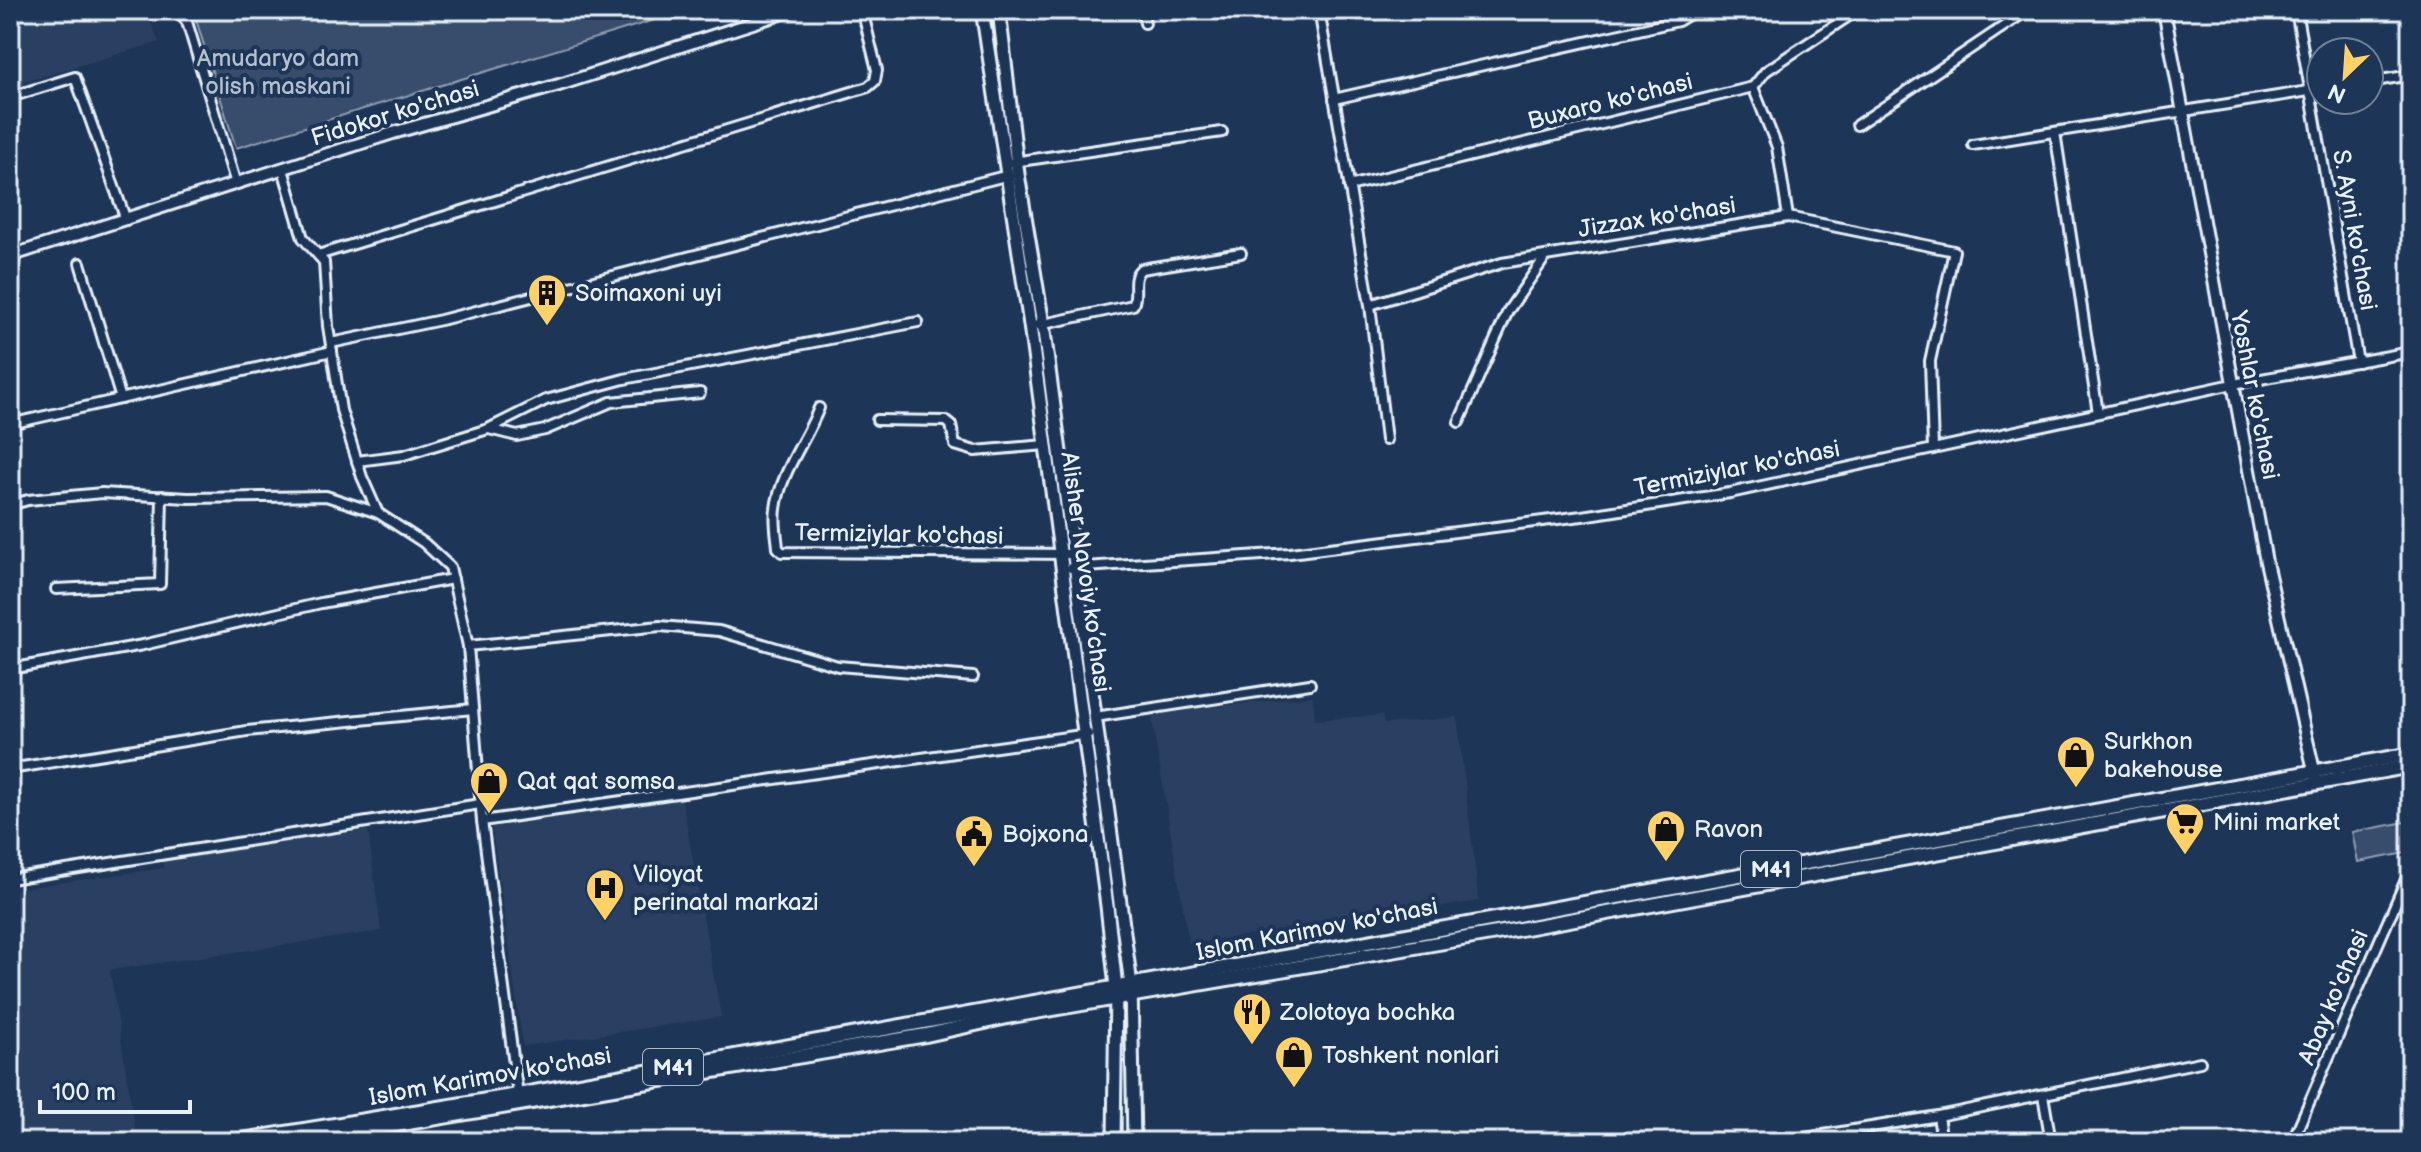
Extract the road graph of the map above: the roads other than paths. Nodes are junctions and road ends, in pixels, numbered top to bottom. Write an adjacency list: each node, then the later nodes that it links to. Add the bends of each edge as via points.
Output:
1 (178, 10): 29 (street, via 187,22)
2 (793, 10): 28 (street, Fidokor ko'chasi)
3 (862, 10): 34 (street, via 877,70 868,87)
4 (982, 10): 27 (main road, Alisher Navoiy ko’chasi)
5 (999, 10): 27 (main road, Alisher Navoiy ko’chasi)
6 (1142, 10): 13 (street)
7 (1319, 10): 20 (street)
8 (1696, 10): 20 (street, via 1678,21)
9 (1858, 10): 17 (street, Buxaro ko'chasi, via 1766,71)
10 (2028, 10): 23 (street)
11 (2164, 10): 21 (street, Yoshlar ko'chasi)
12 (2296, 10): 14 (street, S. Ayni ko'chasi)
13 (1145, 23)
14 (2305, 46)
15 (2411, 75): 16 (street)
16 (2385, 79)
17 (1753, 87): 30 (street, Buxaro ko'chasi); 31 (street, via 1777,147)
18 (2305, 92): 21 (street)
19 (10, 97): 32 (street, via 75,77)
20 (1334, 99): 30 (street)
21 (2181, 111): 25 (street); 44 (street, Yoshlar ko'chasi)
22 (2320, 116): 43 (street, S. Ayni ko'chasi)
23 (1857, 125)
24 (1222, 132): 27 (street)
25 (2055, 132): 26 (street); 48 (street)
26 (1973, 145)
27 (1011, 168): 40 (main road, Alisher Navoiy ko’chasi); 41 (street)
28 (283, 169): 29 (street, Fidokor ko'chasi); 34 (street, via 303,238)
29 (236, 184): 32 (street, Fidokor ko'chasi)
30 (1349, 186): 38 (street)
31 (1788, 217): 36 (street, Jizzax ko'chasi); 55 (street, Jizzax ko'chasi, via 1954,251 1930,361)
32 (126, 220): 35 (street, Fidokor ko'chasi)
33 (1241, 253): 40 (street, via 1141,269 1133,305)
34 (318, 255): 41 (street, via 324,262)
35 (10, 256)
36 (1546, 256): 38 (street, Jizzax ko'chasi, via 1502,263); 50 (street, via 1508,311)
37 (80, 263): 46 (street)
38 (1370, 305): 53 (street)
39 (918, 322): 52 (street, via 624,379 546,400)
40 (1036, 325): 54 (main road, Alisher Navoiy ko’chasi); 60 (main road, Alisher Navoiy ko’chasi)
41 (331, 347): 46 (street); 56 (street, via 341,410)
42 (2411, 352): 43 (street, Termiziylar ko'chasi)
43 (2358, 362): 44 (street, Termiziylar ko'chasi)
44 (2233, 384): 48 (street, Termiziylar ko'chasi); 76 (street, Yoshlar ko'chasi, via 2266,562)
45 (700, 393): 52 (street, via 611,402 517,436)
46 (121, 399): 51 (street)
47 (819, 408): 61 (street, Termiziylar ko'chasi, via 787,471 776,509 782,552)
48 (2098, 413): 55 (street, Termiziylar ko'chasi)
49 (877, 420): 54 (street, via 946,421 955,445 975,451)
50 (1459, 422)
51 (10, 424)
52 (488, 429): 56 (street, via 404,455)
53 (1386, 440)
54 (1046, 445): 61 (main road, Alisher Navoiy ko’chasi)
55 (1933, 449): 62 (street, Termiziylar ko'chasi, via 1730,493 1582,516 1290,553)
56 (357, 461): 59 (street)
57 (162, 496): 58 (street, via 102,493); 59 (street, via 326,496); 65 (street, via 160,584)
58 (10, 505)
59 (378, 513): 64 (street, via 424,543 450,567)
60 (1074, 554): 61 (street, Termiziylar ko'chasi); 62 (main road, Alisher Navoiy ko’chasi)
61 (1060, 555): 63 (main road, Alisher Navoiy ko’chasi)
62 (1076, 568): 63 (street, Termiziylar ko'chasi); 71 (main road, Alisher Navoiy ko’chasi)
63 (1062, 569): 72 (main road, Alisher Navoiy ko’chasi)
64 (453, 579): 66 (street); 67 (street)
65 (56, 589)
66 (468, 646): 68 (street, via 660,626 719,631 838,666); 70 (street)
67 (10, 669)
68 (973, 677)
69 (1310, 684): 71 (street)
70 (473, 709): 75 (street, via 247,731); 77 (street)
71 (1095, 717): 72 (main road, Alisher Navoiy ko’chasi)
72 (1091, 733): 78 (street); 81 (main road, Alisher Navoiy ko’chasi); 82 (main road, Alisher Navoiy ko’chasi)
73 (2411, 754): 76 (main road, Islom Karimov ko'chasi / M41)
74 (2411, 766): 76 (main road, Islom Karimov ko'chasi / M41)
75 (10, 769)
76 (2316, 778): 81 (main road, Islom Karimov ko'chasi / M41, via 1520,929)
77 (480, 804): 78 (street); 80 (street)
78 (482, 821): 84 (street)
79 (2411, 868): 95 (street, Abay ko'chasi)
80 (10, 879)
81 (1131, 990): 82 (main road, Islom Karimov ko'chasi / M41); 91 (main road, Alisher Navoiy ko’chasi)
82 (1116, 993): 84 (main road, Islom Karimov ko'chasi / M41); 89 (main road, Islom Karimov ko'chasi / M41, via 536,1103); 90 (main road, Alisher Navoiy ko’chasi)
83 (2200, 1062): 85 (street)
84 (518, 1095): 88 (main road, Islom Karimov ko'chasi / M41)
85 (2043, 1095): 86 (street); 94 (street)
86 (1938, 1116): 87 (street); 93 (street)
87 (1828, 1138): 92 (street)
88 (230, 1142)
89 (296, 1142)
90 (1114, 1142)
91 (1134, 1142)
92 (1781, 1142)
93 (1942, 1142)
94 (2051, 1142)
95 (2292, 1142)

